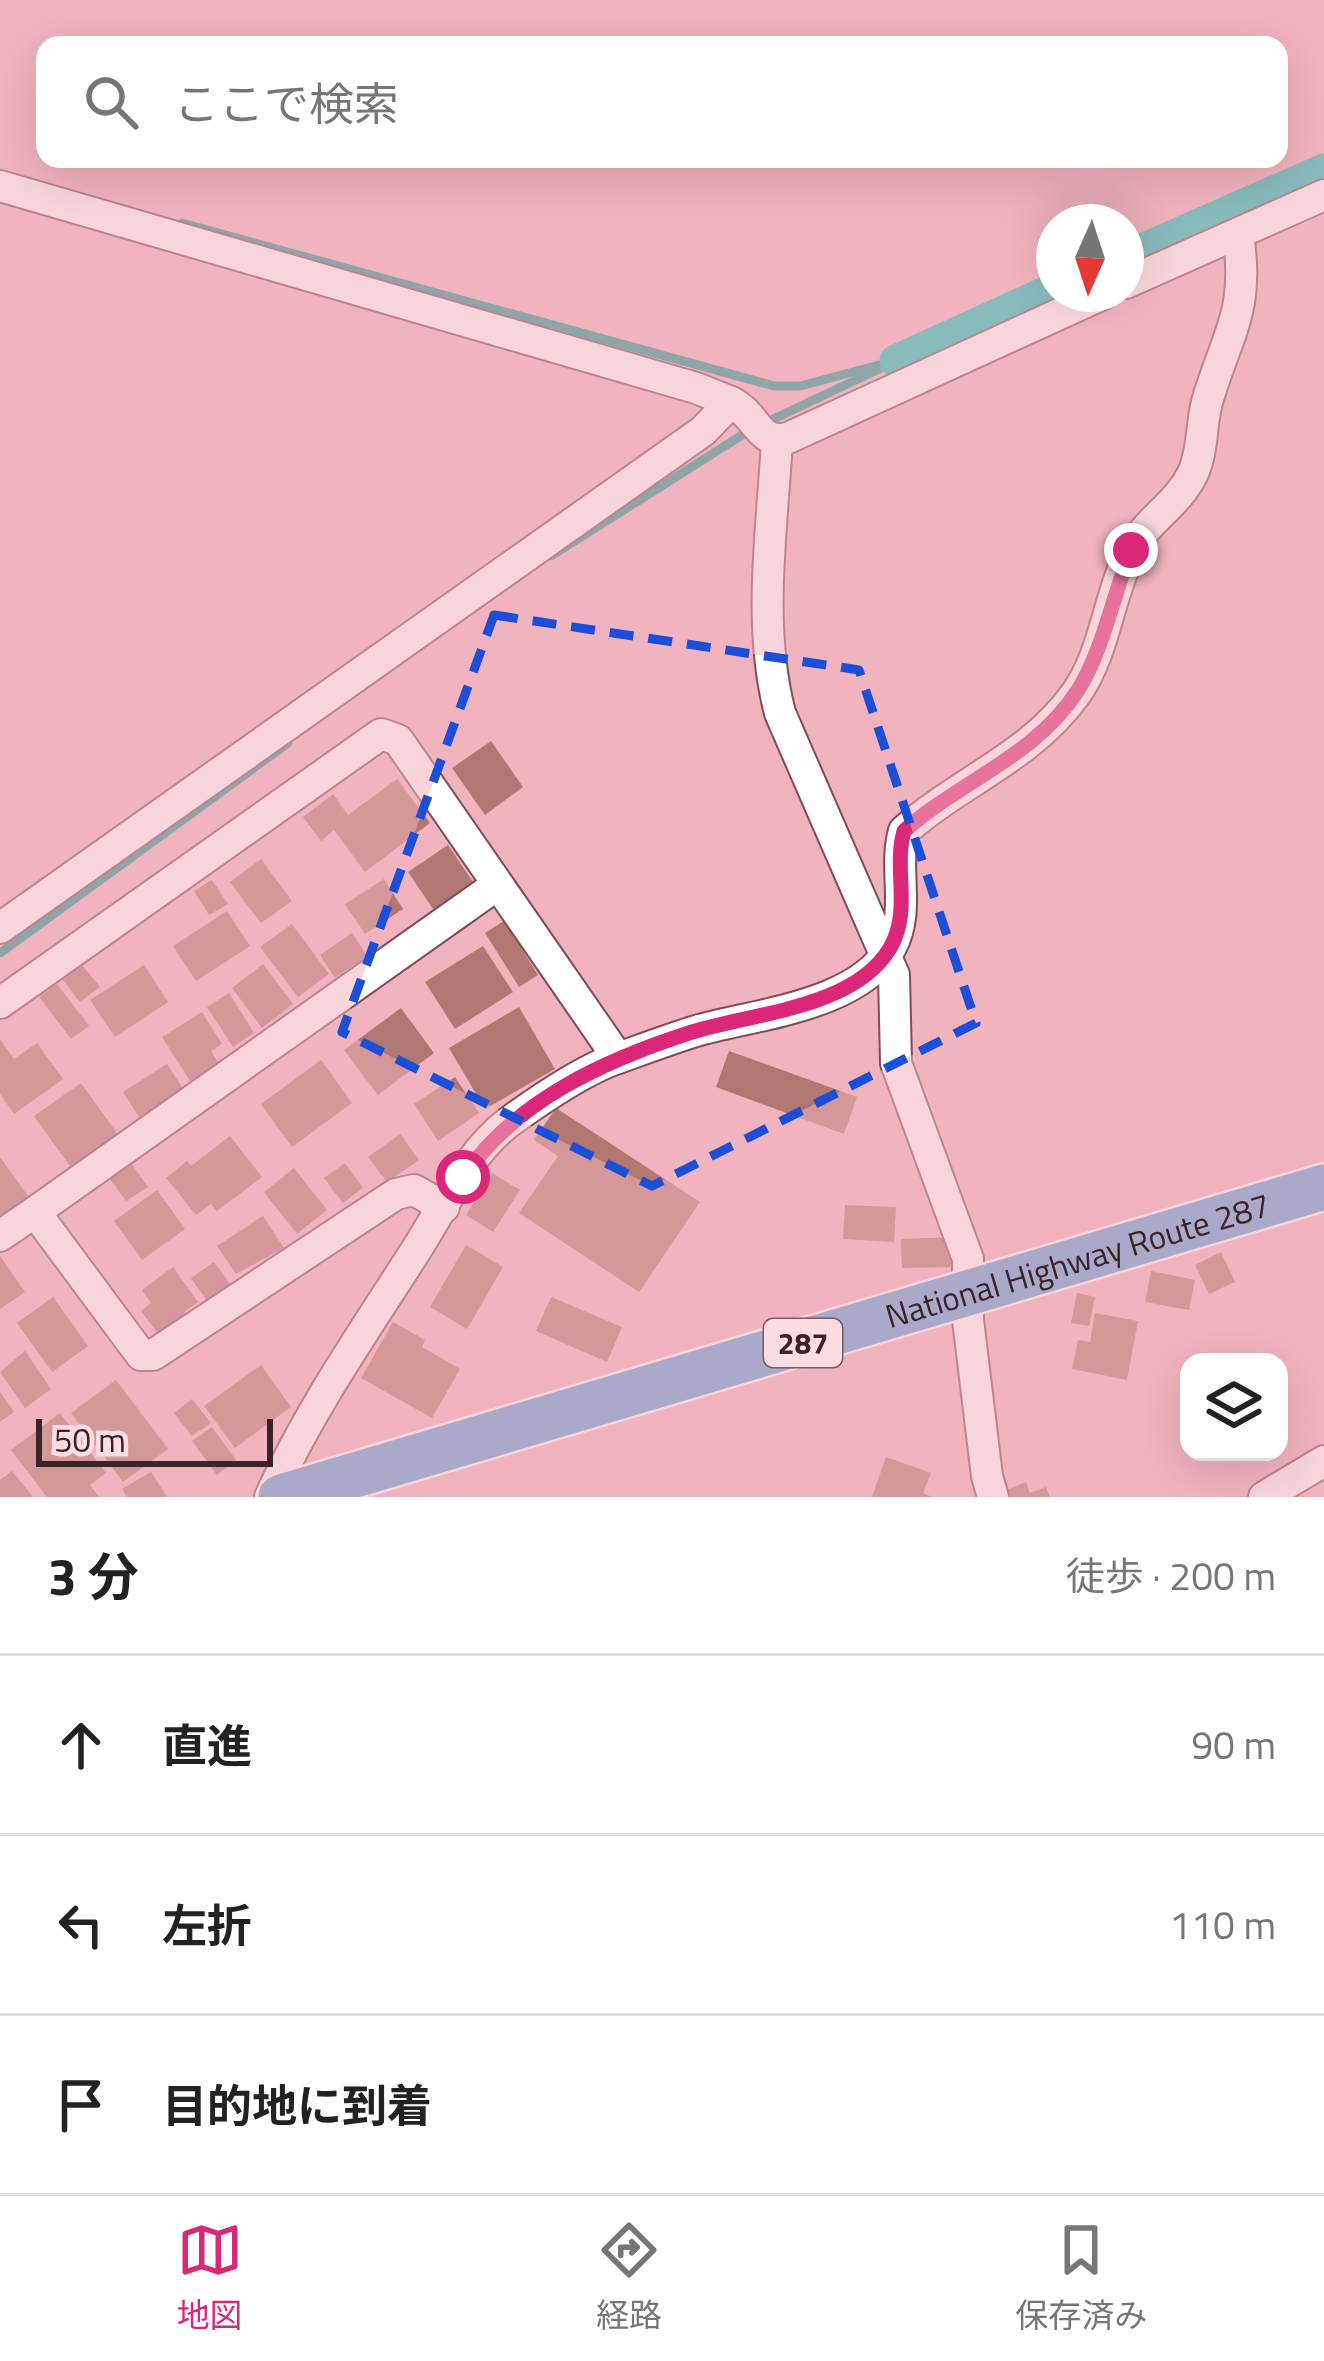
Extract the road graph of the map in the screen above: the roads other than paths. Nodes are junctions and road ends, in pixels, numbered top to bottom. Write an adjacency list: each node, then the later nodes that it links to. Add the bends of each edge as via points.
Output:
1 (0, 186): 6 (lane, via 674,381)
2 (1324, 195): 3 (lane)
3 (1238, 234): 4 (lane); 9 (lane, via 1243,282 1235,332 1209,396 1194,472 1131,550 1076,695 1029,744 904,831 901,922)
4 (1144, 276)
5 (1055, 312): 6 (lane)
6 (756, 424): 8 (lane, via 703,431); 9 (lane, via 772,686)
7 (497, 885): 10 (lane, via 398,740 382,734); 11 (lane); 14 (lane)
8 (0, 928)
9 (887, 954): 11 (lane, via 832,995); 16 (lane, via 896,990 896,1063 960,1230)
10 (0, 1003)
11 (618, 1058): 13 (lane, via 507,1124)
12 (1324, 1187): 16 (highway, National Highway Route 287 / 287)
13 (444, 1207): 14 (lane, via 414,1190 397,1194 153,1355 141,1355); 18 (lane, via 294,1443)
14 (35, 1212): 15 (lane)
15 (0, 1236)
16 (968, 1294): 19 (highway, National Highway Route 287 / 287); 20 (lane)
17 (1324, 1461): 21 (lane)
18 (270, 1497)
19 (280, 1497)
20 (993, 1497)
21 (1264, 1497)

